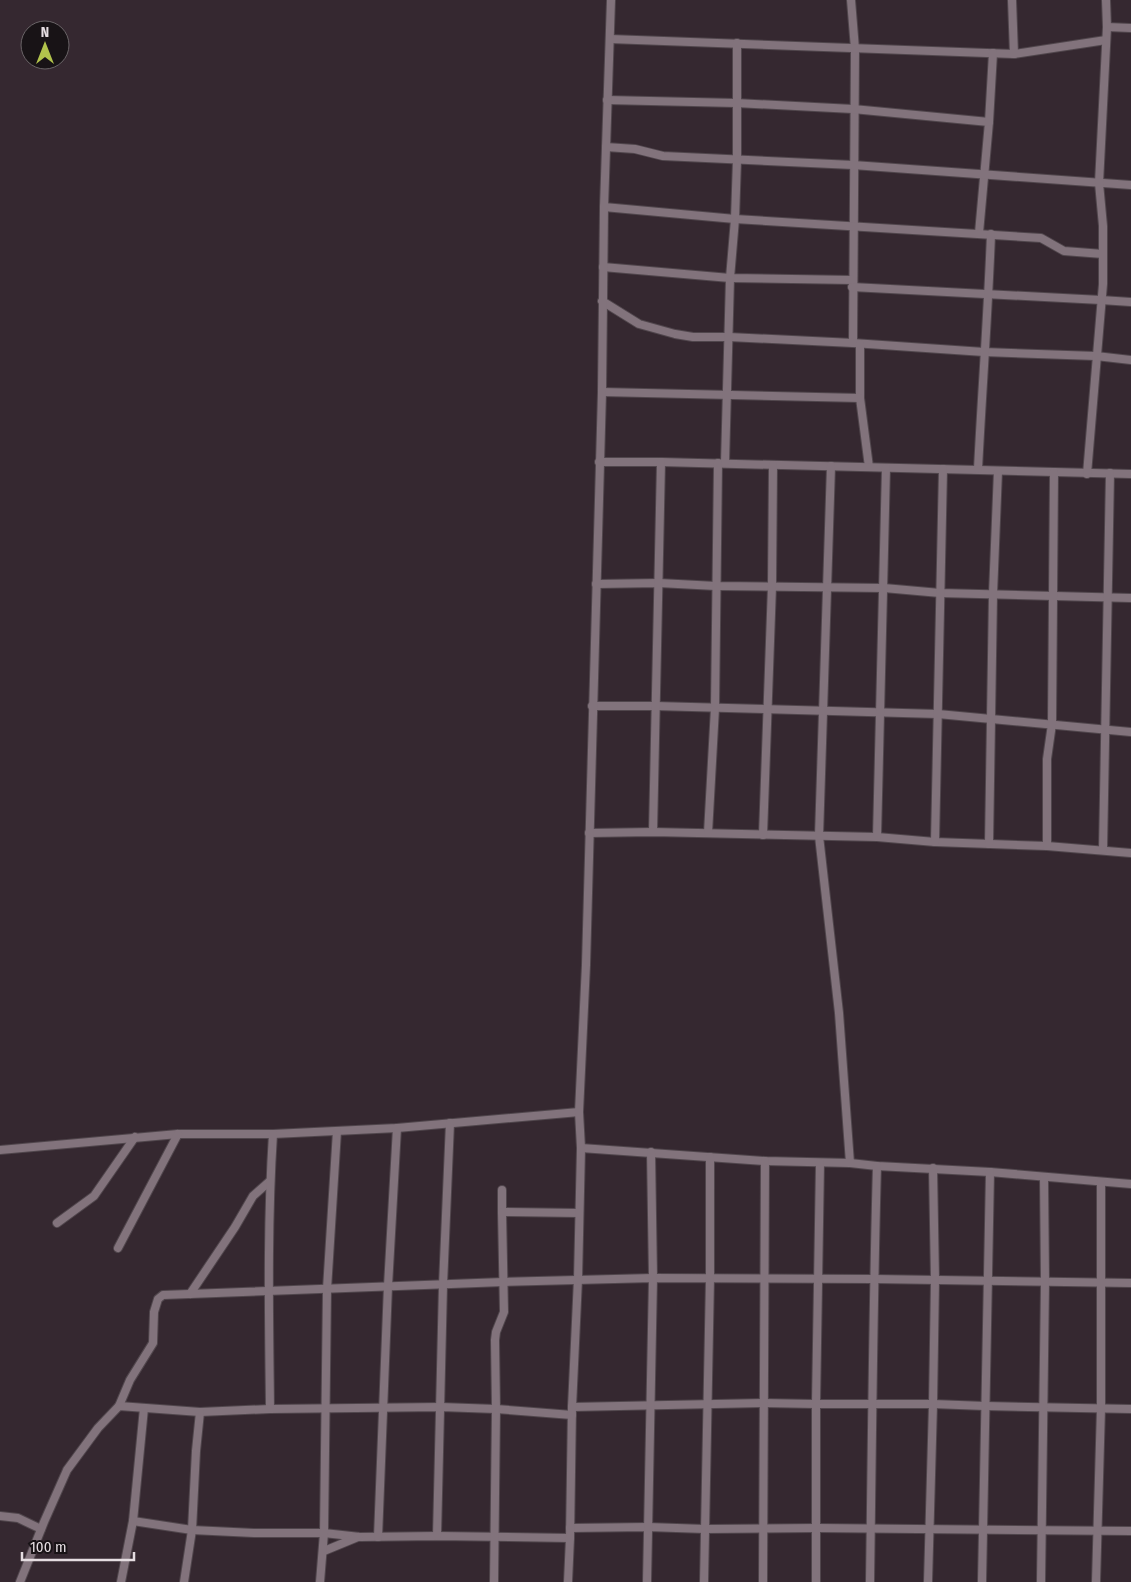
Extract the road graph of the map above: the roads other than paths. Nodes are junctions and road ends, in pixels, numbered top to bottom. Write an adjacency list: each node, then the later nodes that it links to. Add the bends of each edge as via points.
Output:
1 (611, 0): 7 (street)
2 (851, 0): 10 (street)
3 (1012, 0): 12 (street)
4 (1106, 0): 5 (street)
5 (1107, 28): 6 (street); 8 (street)
6 (1131, 28)
7 (610, 39): 9 (street); 13 (street)
8 (1106, 40): 12 (street); 21 (street)
9 (737, 43): 10 (street); 14 (street)
10 (855, 49): 11 (street); 15 (street)
11 (993, 53): 12 (street); 16 (street)
12 (1014, 54)
13 (607, 100): 14 (street); 17 (street)
14 (736, 103): 15 (street); 18 (street)
15 (854, 108): 16 (street); 19 (street)
16 (990, 122): 20 (street)
17 (606, 147): 18 (street, via 663,156); 23 (street)
18 (737, 160): 19 (street); 24 (street)
19 (853, 165): 20 (street); 25 (street)
20 (985, 176): 21 (street); 26 (street)
21 (1099, 183): 22 (street); 28 (street)
22 (1131, 185)
23 (604, 208): 24 (street); 29 (street)
24 (735, 219): 25 (street); 30 (street)
25 (853, 227): 26 (street); 31 (street)
26 (980, 234): 27 (street)
27 (991, 234): 28 (street, via 1043,238 1064,251); 32 (street)
28 (1103, 254): 33 (street)
29 (604, 267): 30 (street); 34 (street)
30 (730, 278): 31 (street); 36 (street)
31 (852, 283): 32 (street); 37 (street)
32 (989, 294): 33 (street); 38 (street)
33 (1102, 300): 35 (street); 39 (street)
34 (602, 301): 36 (street, via 639,324 693,337); 41 (street)
35 (1131, 302)
36 (729, 337): 37 (street); 42 (street)
37 (856, 343): 38 (street); 43 (street)
38 (984, 352): 39 (street); 52 (street)
39 (1096, 356): 40 (street); 56 (street)
40 (1131, 360)
41 (602, 392): 42 (street); 44 (street)
42 (728, 395): 43 (street); 46 (street)
43 (860, 398): 49 (street)
44 (600, 462): 45 (street); 59 (street)
45 (661, 462): 46 (street); 58 (street)
46 (722, 463): 47 (street); 60 (street)
47 (773, 465): 48 (street); 61 (street)
48 (831, 466): 49 (street); 62 (street)
49 (869, 467): 50 (street)
50 (886, 468): 51 (street); 63 (street)
51 (943, 469): 52 (street); 64 (street)
52 (978, 469): 53 (street)
53 (998, 470): 54 (street); 65 (street)
54 (1054, 472): 56 (street); 66 (street)
55 (1110, 473): 56 (street); 57 (street); 67 (street)
56 (1087, 474)
57 (1131, 474)
58 (659, 583): 59 (street); 60 (street); 70 (street)
59 (596, 584): 69 (street)
60 (716, 586): 61 (street); 71 (street)
61 (772, 586): 62 (street); 72 (street)
62 (826, 588): 63 (street); 73 (street)
63 (884, 588): 64 (street); 74 (street)
64 (940, 592): 65 (street); 75 (street)
65 (993, 594): 66 (street); 76 (street)
66 (1053, 596): 67 (street); 77 (street)
67 (1108, 598): 68 (street); 78 (street)
68 (1131, 598)
69 (592, 706): 70 (street); 81 (street)
70 (655, 706): 71 (street); 80 (street)
71 (715, 708): 72 (street); 82 (street)
72 (768, 709): 73 (street); 83 (street)
73 (823, 711): 74 (street); 84 (street)
74 (879, 712): 75 (street); 85 (street)
75 (938, 714): 76 (street); 86 (street)
76 (991, 719): 77 (street); 87 (street)
77 (1052, 724): 78 (street); 88 (street, via 1047,758)
78 (1106, 728): 79 (street); 89 (street)
79 (1131, 732)
80 (653, 832): 81 (street); 82 (street)
81 (589, 833): 91 (street)
82 (708, 833): 83 (street)
83 (763, 835): 84 (street)
84 (819, 836): 85 (street); 104 (street, via 839,1013)
85 (877, 837): 86 (street)
86 (935, 842): 87 (street)
87 (989, 844): 88 (street)
88 (1047, 846): 89 (street)
89 (1103, 850): 90 (street)
90 (1131, 853)
91 (579, 1112): 92 (street); 98 (street)
92 (450, 1122): 93 (street); 129 (street)
93 (397, 1128): 94 (street); 130 (street)
94 (337, 1131): 96 (street); 131 (street)
95 (178, 1134): 96 (street); 97 (street); 116 (street)
96 (273, 1134): 109 (street)
97 (135, 1137): 99 (street); 115 (street, via 94,1196)
98 (581, 1148): 100 (street); 114 (street)
99 (0, 1150)
100 (651, 1152): 101 (street); 117 (street)
101 (710, 1156): 102 (street); 118 (street)
102 (765, 1161): 103 (street); 119 (street)
103 (820, 1163): 104 (street); 120 (street)
104 (850, 1163): 105 (street)
105 (877, 1166): 106 (street); 121 (street)
106 (933, 1168): 107 (street); 123 (street)
107 (990, 1172): 108 (street); 124 (street)
108 (1044, 1178): 110 (street); 126 (street)
109 (270, 1181): 132 (street); 133 (street, via 253,1196)
110 (1101, 1182): 111 (street); 127 (street)
111 (1131, 1184)
112 (502, 1190): 113 (street)
113 (502, 1212): 114 (street); 125 (street)
114 (579, 1213): 122 (street)
115 (57, 1223)
116 (118, 1248)
117 (653, 1278): 118 (street); 122 (street); 138 (street)
118 (710, 1278): 119 (street); 139 (street)
119 (764, 1279): 120 (street); 134 (street)
120 (819, 1279): 121 (street); 135 (street)
121 (874, 1279): 123 (street); 136 (street)
122 (578, 1280): 125 (street); 151 (street)
123 (935, 1280): 124 (street); 137 (street)
124 (988, 1281): 126 (street); 141 (street)
125 (503, 1282): 129 (street); 149 (street, via 504,1312 495,1340)
126 (1045, 1282): 127 (street); 142 (street)
127 (1100, 1283): 128 (street); 146 (street)
128 (1131, 1283)
129 (443, 1285): 130 (street); 143 (street)
130 (388, 1286): 131 (street); 145 (street)
131 (328, 1289): 132 (street); 148 (street)
132 (268, 1291): 133 (street); 147 (street)
133 (190, 1294): 140 (street, via 163,1295 158,1299 154,1312 153,1343 130,1380)
134 (763, 1403): 135 (street); 139 (street); 157 (street)
135 (816, 1404): 136 (street); 158 (street)
136 (874, 1404): 137 (street); 161 (street)
137 (933, 1404): 141 (street); 164 (street)
138 (651, 1405): 139 (street); 151 (street); 155 (street)
139 (707, 1405): 160 (street)
140 (119, 1406): 144 (street); 159 (street, via 67,1470)
141 (985, 1406): 142 (street); 162 (street)
142 (1044, 1406): 146 (street); 165 (street)
143 (441, 1407): 145 (street); 149 (street); 169 (street)
144 (144, 1408): 152 (street); 154 (street)
145 (383, 1408): 148 (street); 171 (street)
146 (1101, 1408): 150 (street); 166 (street)
147 (270, 1409): 148 (street); 152 (street)
148 (326, 1409): 168 (street)
149 (496, 1409): 151 (street); 172 (street)
150 (1131, 1409)
151 (572, 1411): 156 (street)
152 (200, 1412): 163 (street)
153 (0, 1516): 159 (street, via 18,1518)
154 (133, 1521): 163 (street); 176 (street)
155 (648, 1527): 156 (street); 160 (street); 181 (street)
156 (570, 1528): 173 (street)
157 (764, 1528): 158 (street); 160 (street); 183 (street)
158 (817, 1528): 161 (street); 184 (street)
159 (41, 1529): 175 (street)
160 (705, 1529): 182 (street)
161 (871, 1529): 164 (street); 185 (street)
162 (984, 1529): 164 (street); 165 (street); 187 (street)
163 (192, 1530): 168 (street); 177 (street)
164 (929, 1530): 186 (street)
165 (1041, 1530): 166 (street); 188 (street)
166 (1097, 1531): 167 (street); 189 (street)
167 (1131, 1531)
168 (324, 1532): 170 (street); 174 (street)
169 (437, 1536): 171 (street); 172 (street)
170 (360, 1537): 171 (street); 174 (street)
171 (378, 1537)
172 (495, 1537): 173 (street); 179 (street)
173 (570, 1538): 180 (street)
174 (324, 1551): 178 (street)
175 (20, 1582)
176 (122, 1582)
177 (184, 1582)
178 (320, 1582)
179 (494, 1582)
180 (568, 1582)
181 (648, 1582)
182 (704, 1582)
183 (764, 1582)
184 (816, 1582)
185 (870, 1582)
186 (928, 1582)
187 (982, 1582)
188 (1041, 1582)
189 (1096, 1582)

